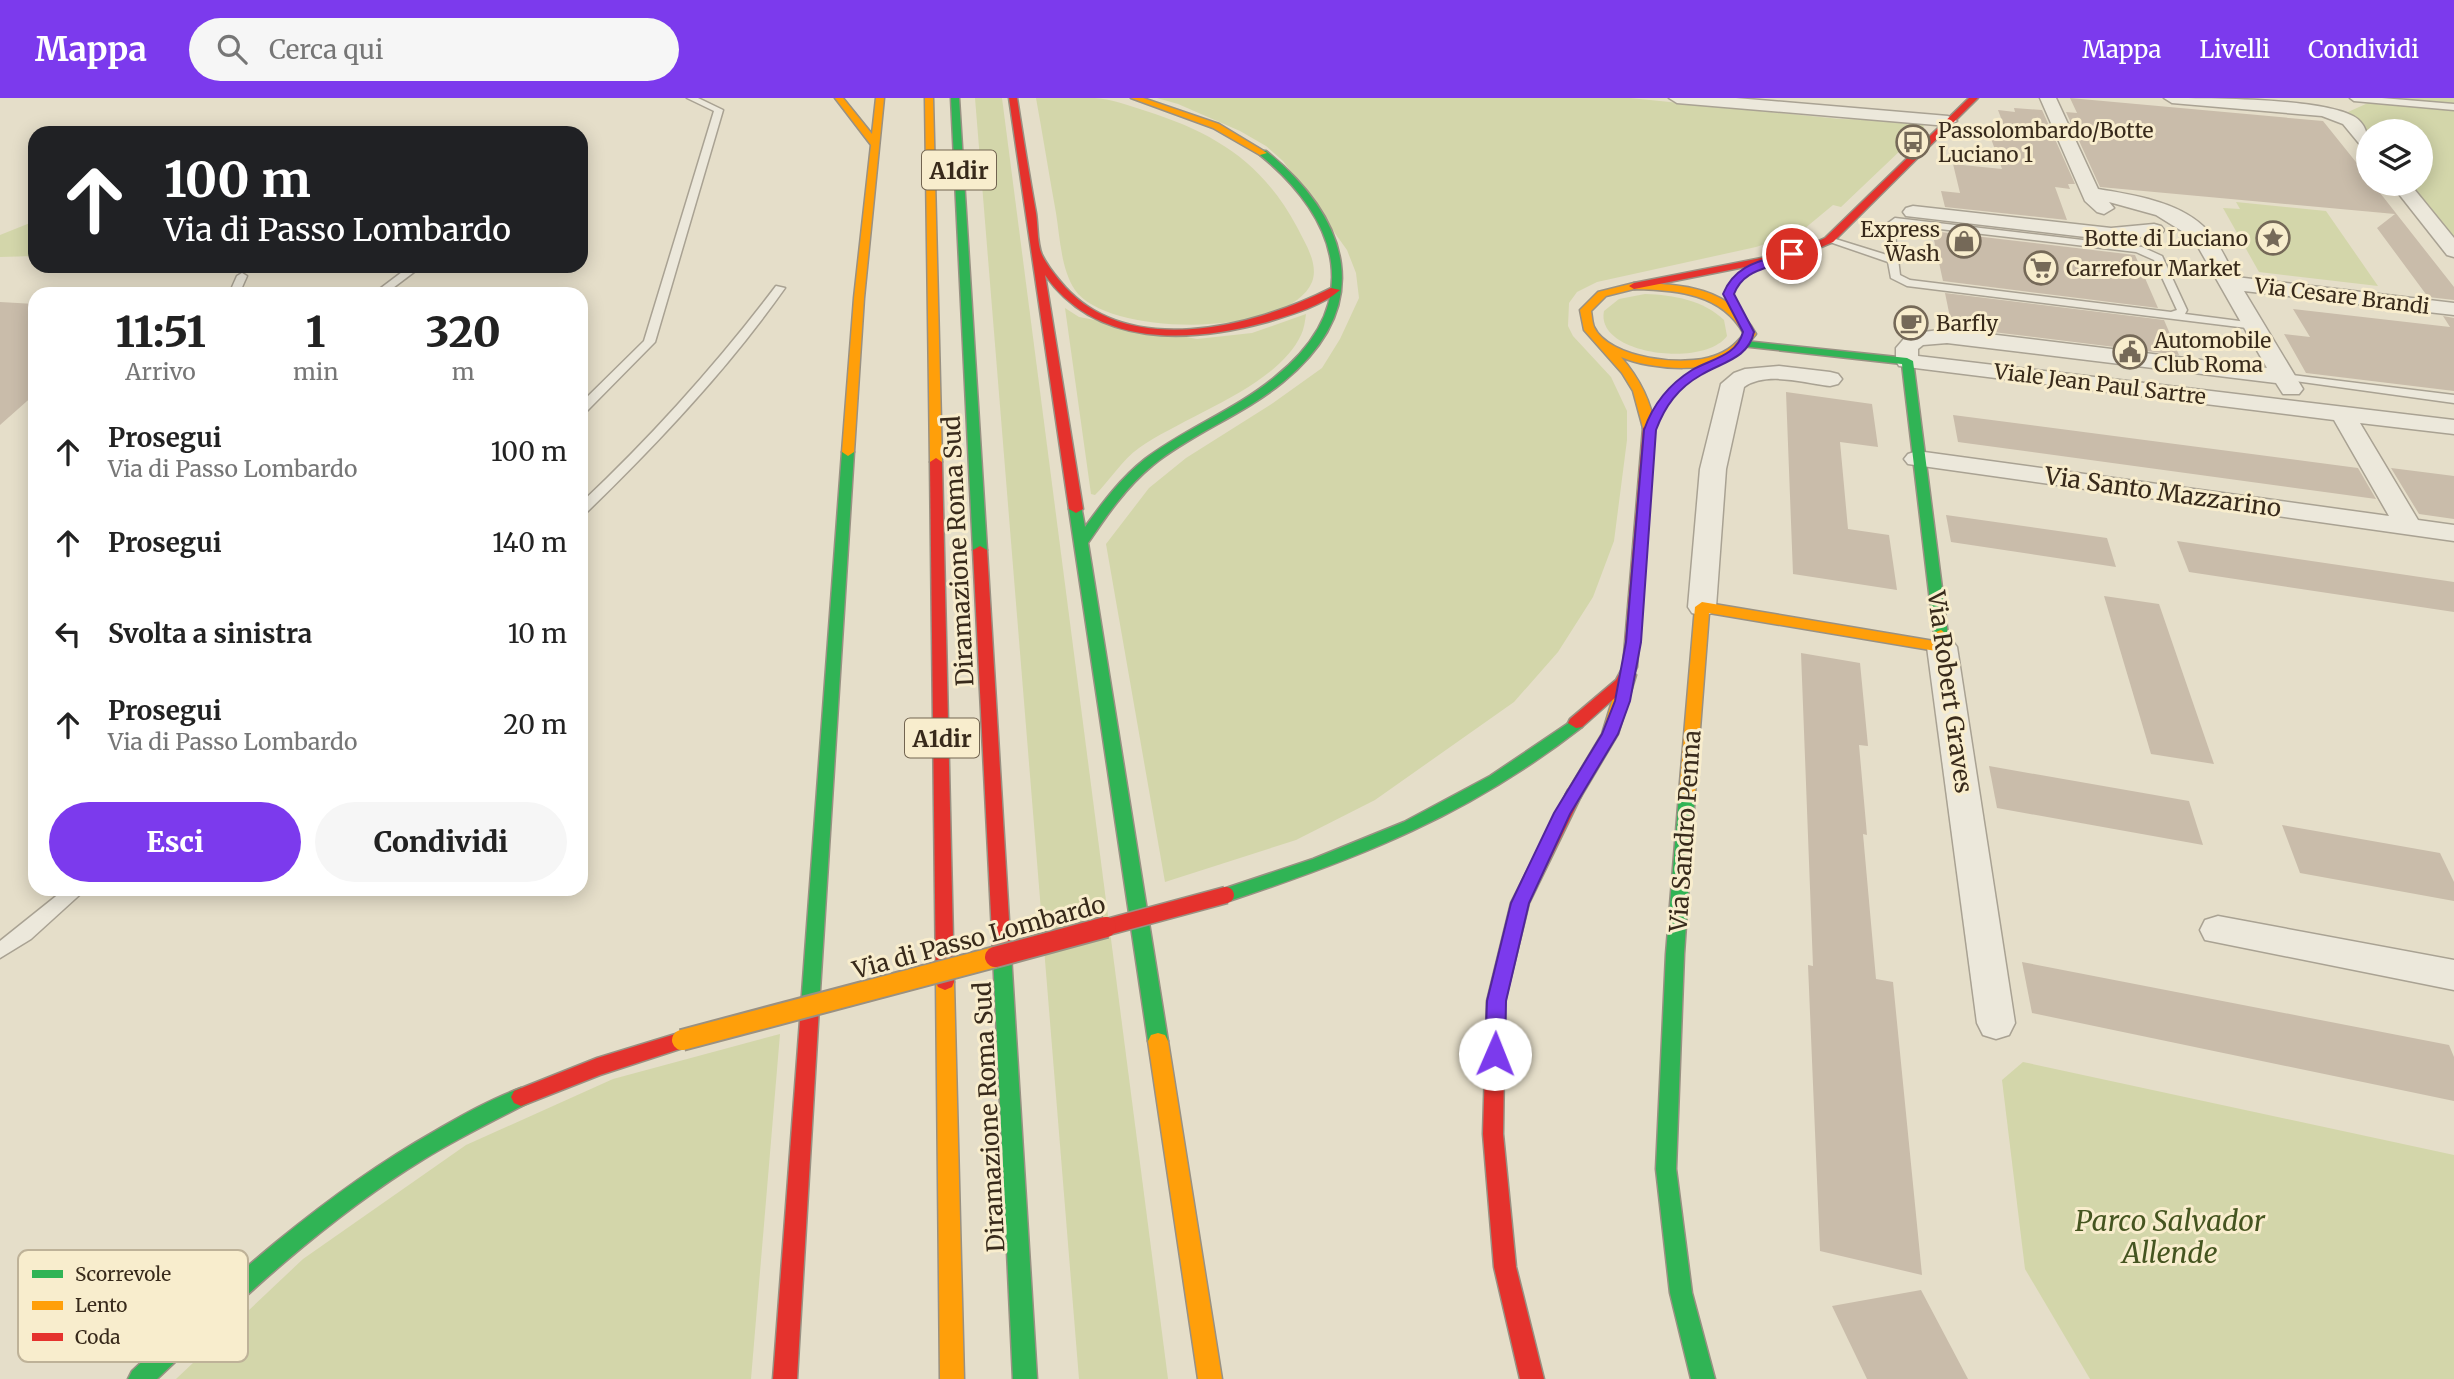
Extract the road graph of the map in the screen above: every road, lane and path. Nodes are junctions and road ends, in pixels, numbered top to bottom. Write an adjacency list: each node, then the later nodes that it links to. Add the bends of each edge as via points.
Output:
1 (691, 98): 49 (lane, via 719,110 649,342)
2 (839, 98): 17 (main road)
3 (880, 98): 17 (main road)
4 (929, 98): 71 (main road, Diramazione Roma Sud / A1dir)
5 (955, 98): 72 (main road, Diramazione Roma Sud / A1dir)
6 (1013, 98): 24 (main road)
7 (1135, 98): 35 (main road, via 1222,128 1291,177 1331,238 1340,268)
8 (1677, 98): 12 (street)
9 (1974, 98): 15 (main road)
10 (2048, 98): 18 (street)
11 (2354, 98): 14 (lane)
12 (1794, 102): 15 (street)
13 (2183, 102): 16 (street, via 2333,113)
14 (2454, 107)
15 (1948, 121): 22 (main road)
16 (2356, 128)
17 (874, 143): 70 (main road, via 858,312)
18 (2090, 193): 21 (street, via 2111,212); 23 (street, via 2152,207 2190,225)
19 (2410, 196): 25 (street)
20 (1913, 212): 21 (street, via 2111,234)
21 (2154, 230): 23 (street)
22 (1829, 240): 26 (main road); 27 (lane)
23 (2207, 243): 30 (street)
24 (1036, 248): 35 (main road, via 1055,283 1079,306 1099,317 1154,329 1209,330 1262,321 1313,304); 58 (main road)
25 (2454, 251)
26 (1792, 254): 31 (main road); 37 (main road, via 1750,268 1732,284 1729,294)
27 (1893, 260): 38 (lane, via 1895,276 1916,285); 38 (lane, via 1889,226 1903,220 2129,246 2160,261 2182,310)
28 (407, 273): 33 (lane)
29 (242, 276): 32 (lane)
30 (2230, 283): 36 (street, Via Cesare Brandi); 39 (street)
31 (1634, 286): 37 (main road, via 1686,290); 40 (main road, via 1602,294 1585,310 1588,329)
32 (237, 287)
33 (387, 287)
34 (780, 288): 55 (lane, via 681,408)
35 (1335, 290): 58 (main road, via 1319,334 1288,372 1255,398 1147,464 1115,495)
36 (2454, 309)
37 (1737, 313): 41 (main road, via 1748,332)
38 (2171, 315): 39 (lane)
39 (2255, 326): 44 (street)
40 (1601, 342): 43 (main road, via 1635,358 1663,364); 53 (main road, via 1642,390)
41 (1745, 344): 42 (main road, Viale Jean Paul Sartre); 43 (main road, via 1734,355)
42 (1907, 361): 44 (street, via 1908,348 1916,338 1947,336); 50 (street, Viale Jean Paul Sartre); 54 (main road, Via Robert Graves)
43 (1715, 362): 45 (main road)
44 (2284, 377): 47 (lane); 50 (street)
45 (1688, 379)
46 (1830, 379): 59 (street, Via Sandro Penna, via 1759,373 1744,375 1733,384 1713,469)
47 (2454, 399)
48 (1663, 402): 53 (main road)
49 (588, 403)
50 (2302, 408): 51 (street, Viale Jean Paul Sartre)
51 (2342, 413): 52 (street, Viale Jean Paul Sartre); 56 (street)
52 (2454, 427)
53 (1650, 430): 61 (main road)
54 (1917, 458): 56 (street, Via Santo Mazzarino); 60 (main road, Via Robert Graves)
55 (588, 503)
56 (2408, 526): 57 (street, Via Santo Mazzarino)
57 (2454, 533)
58 (1081, 543): 73 (main road)
59 (1702, 607): 60 (main road); 75 (main road, Via Sandro Penna, via 1675,954 1666,1169 1681,1293)
60 (1942, 646): 66 (street, Via Robert Graves)
61 (1628, 675): 67 (main road, Via di Passo Lombardo, bridge, via 1579,720 1502,779 1382,840 1226,895 682,1040 541,1087 448,1134 371,1183); 74 (main road, via 1610,734 1562,813 1520,903 1496,1001 1493,1135 1505,1267)
62 (69, 896): 64 (lane)
63 (2218, 930): 65 (street)
64 (0, 951)
65 (2454, 975)
66 (1996, 1023)
67 (248, 1281)
68 (158, 1362): 69 (main road, Via di Passo Lombardo, bridge)
69 (140, 1379)
70 (785, 1379)
71 (952, 1379)
72 (1025, 1379)
73 (1210, 1379)
74 (1532, 1379)
75 (1703, 1379)

